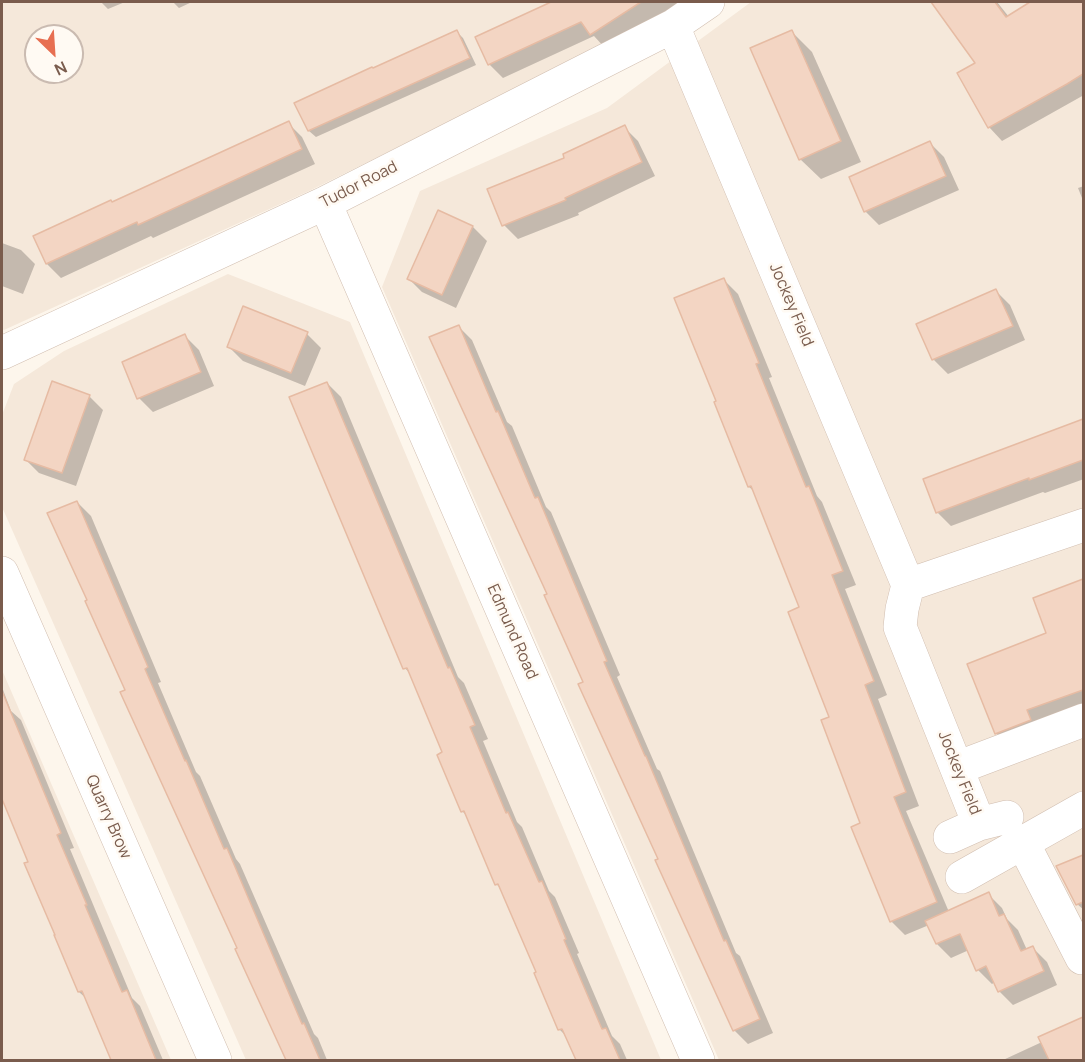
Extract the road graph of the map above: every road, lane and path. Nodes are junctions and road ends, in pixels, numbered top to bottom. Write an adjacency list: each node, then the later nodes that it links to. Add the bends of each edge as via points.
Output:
1 (708, 2): 2 (street, Tudor Road)
2 (673, 26): 3 (street, Tudor Road); 7 (street, Jockey Field)
3 (325, 203): 4 (street, Tudor Road); 15 (street, Edmund Road)
4 (2, 352)
5 (1083, 525): 7 (street)
6 (2, 573): 14 (street, Quarry Brow)
7 (908, 585): 9 (street, Jockey Field, via 900,627)
8 (1083, 720): 9 (street)
9 (957, 768): 11 (street, Jockey Field)
10 (1083, 808): 11 (street)
11 (990, 830): 12 (street); 13 (street, Jockey Field)
12 (962, 877)
13 (1082, 958)
14 (215, 1060)
15 (698, 1060)

